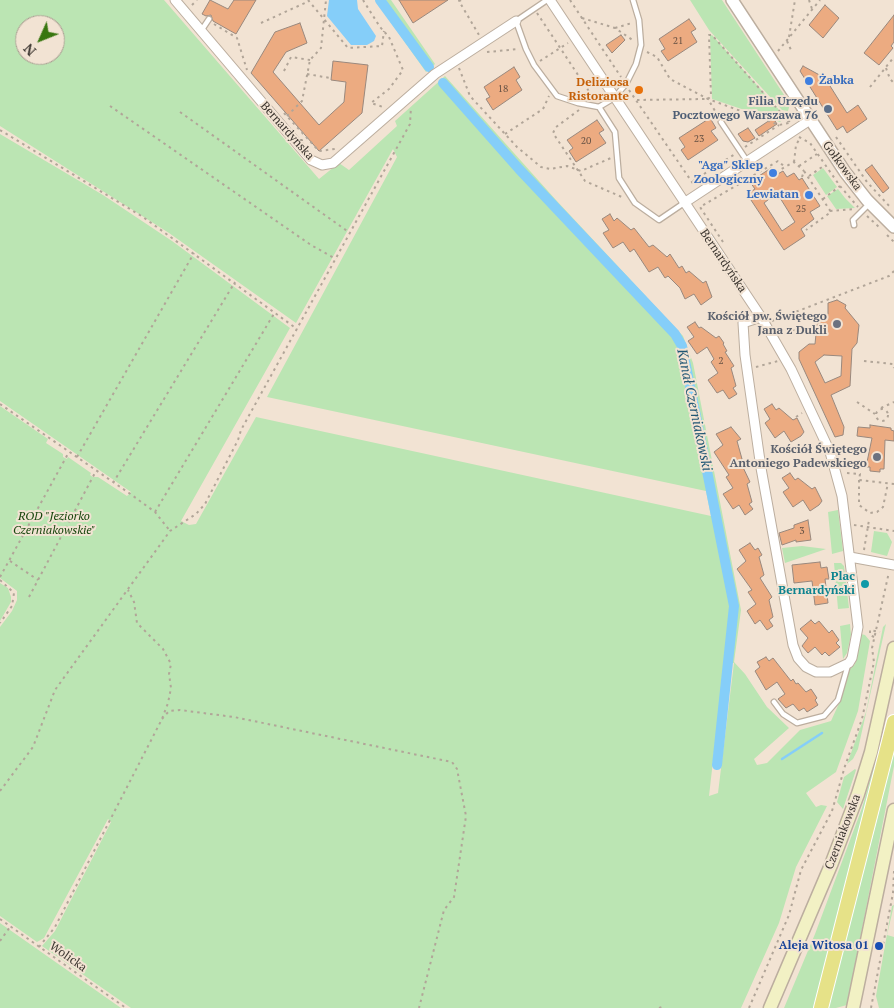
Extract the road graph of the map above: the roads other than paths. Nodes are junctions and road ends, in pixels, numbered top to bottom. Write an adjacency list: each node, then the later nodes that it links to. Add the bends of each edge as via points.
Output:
1 (175, 0): 7 (street, Bernardyńska)
2 (548, 0): 6 (lane); 8 (street, Bernardyńska)
3 (633, 0): 8 (lane, via 639,20 640,48 626,84)
4 (732, 0): 10 (street, Gołkowska)
5 (209, 20): 7 (lane)
6 (516, 21): 7 (street, Bernardyńska, via 456,59 327,165 316,163); 9 (lane, via 534,65 552,89 564,99)
7 (201, 31)
8 (614, 98): 9 (lane); 13 (street, Bernardyńska)
9 (599, 107): 13 (lane, via 615,132 619,178 635,203 659,220)
10 (810, 120): 12 (street); 14 (street, Gołkowska)
11 (721, 122): 12 (lane)
12 (748, 162): 13 (street)
13 (684, 203): 17 (street, Bernardyńska)
14 (870, 204): 15 (lane, via 853,220); 16 (street, Gołkowska)
15 (854, 225)
16 (894, 227)
17 (764, 323): 18 (street, Bernardyńska, via 811,408 830,452 842,496); 21 (street, via 742,323 760,462 795,652 806,667 816,672 830,672)
18 (850, 557): 19 (street); 21 (street, via 858,628)
19 (892, 568)
20 (894, 648): 25 (main road, Czerniakowska, via 871,752 858,794)
21 (849, 663): 22 (lane, via 838,700 824,716 797,723 783,714)
22 (774, 702)
23 (894, 722): 26 (main road)
24 (894, 810): 27 (main road)
25 (770, 1008)
26 (821, 1008)
27 (853, 1008)

